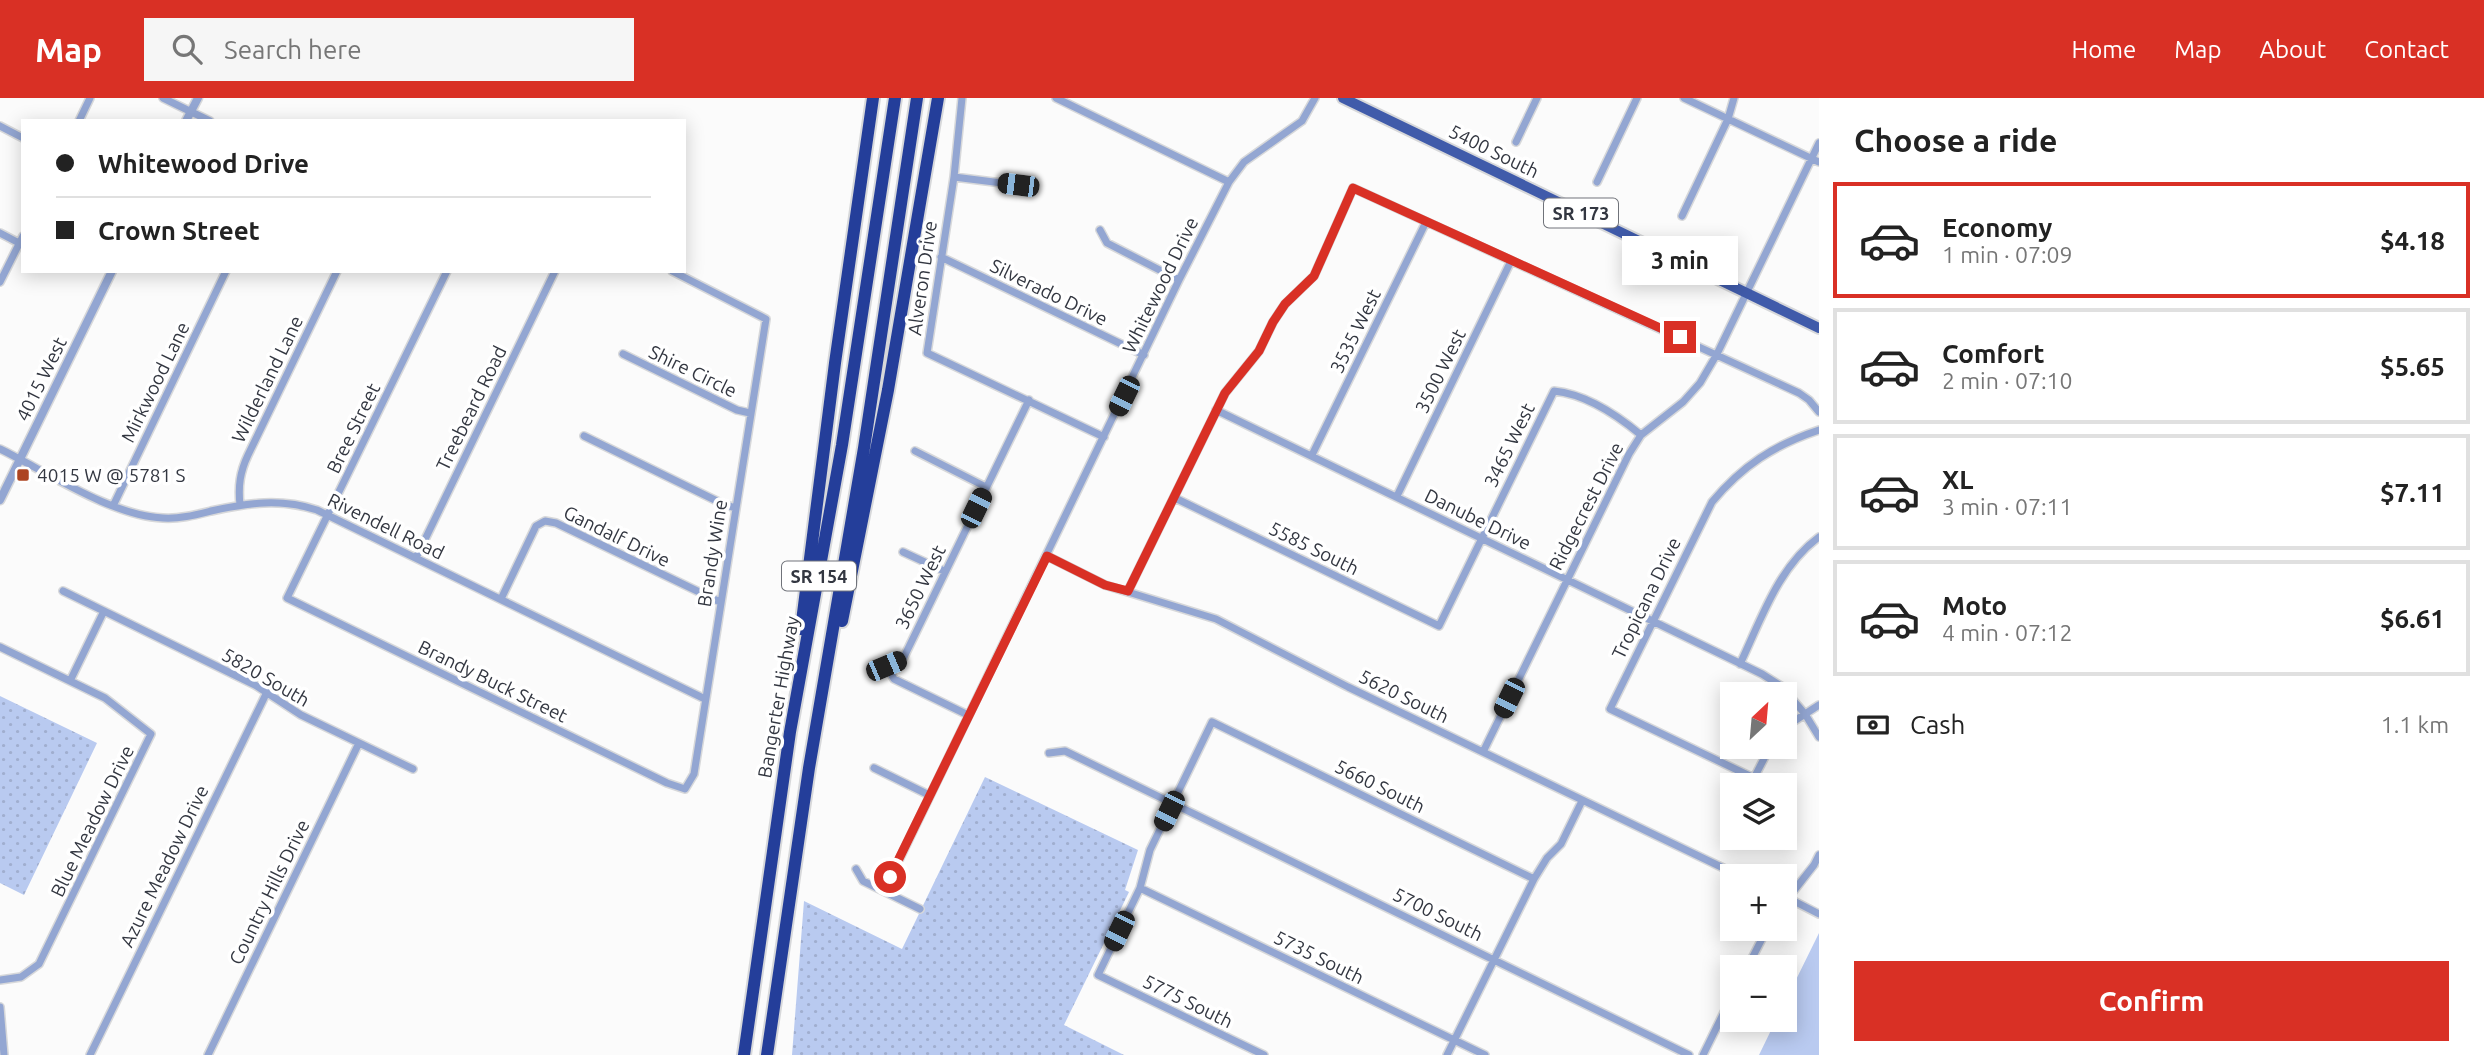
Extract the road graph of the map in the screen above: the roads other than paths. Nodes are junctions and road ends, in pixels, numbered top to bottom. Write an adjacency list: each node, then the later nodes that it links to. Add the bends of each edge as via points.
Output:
1 (90, 98): 17 (street)
2 (163, 98): 16 (street)
3 (198, 98): 16 (street)
4 (873, 98): 99 (highway)
5 (895, 98): 99 (highway, Bangerter Highway / SR 154, via 842,445)
6 (917, 98): 100 (highway, SR 154)
7 (938, 98): 100 (highway, via 871,479)
8 (962, 98): 26 (street, Alveron Drive)
9 (1056, 98): 27 (street)
10 (1315, 98): 27 (street, Whitewood Drive, via 1302,121 1244,162)
11 (1343, 98): 45 (main road, 5400 South / SR 173)
12 (1537, 98): 23 (street)
13 (1637, 98): 28 (street)
14 (1684, 98): 20 (street)
15 (1734, 98): 20 (street)
16 (191, 111): 18 (street); 19 (street)
17 (80, 119)
18 (187, 119)
19 (206, 119)
20 (1728, 119): 25 (street); 30 (street)
21 (0, 127): 22 (street)
22 (21, 137)
23 (1516, 142)
24 (1819, 143): 25 (street, Ridgecrest Drive)
25 (1815, 160): 45 (street, Ridgecrest Drive)
26 (954, 177): 29 (street); 35 (street, Alveron Drive)
27 (1229, 182): 43 (street, Whitewood Drive)
28 (1597, 182)
29 (1018, 185)
30 (1682, 216)
31 (1426, 222): 36 (street); 51 (street, via 1353,188 1314,276 1278,313 1259,351 1229,386); 60 (street, 3535 West)
32 (1100, 230): 43 (street, via 1107,243)
33 (0, 233): 34 (street)
34 (21, 239): 44 (street)
35 (941, 257): 49 (street, Silverado Drive); 50 (street, Alveron Drive, via 927,353)
36 (1511, 261): 48 (street); 63 (street, 3500 West)
37 (111, 273): 61 (street, 4015 West)
38 (225, 273): 67 (street, Mirkwood Lane)
39 (336, 273): 66 (street, Wilderland Lane, via 241,471)
40 (446, 273): 69 (street, Bree Street)
41 (554, 273): 74 (street, Treebeard Road)
42 (675, 273): 53 (street, Brandy Wine, via 766,319)
43 (1179, 280): 49 (street, Whitewood Drive)
44 (0, 282)
45 (1746, 293): 46 (main road, 5400 South / SR 173); 48 (street, Ridgecrest Drive)
46 (1819, 328)
47 (622, 354): 53 (street, Shire Circle)
48 (1717, 354): 52 (street, via 1799,393); 55 (street, Ridgecrest Drive, via 1684,402)
49 (1144, 355): 57 (street, Whitewood Drive)
50 (1029, 400): 57 (street, Alveron Drive); 62 (street, 3650 West)
51 (1216, 410): 60 (street, Danube Drive); 64 (street)
52 (1819, 412)
53 (750, 413): 68 (street, Brandy Wine)
54 (1819, 430): 83 (street, Tropicana Drive, via 1765,453 1730,481 1712,502)
55 (1641, 435): 71 (street, 3465 West, via 1612,414 1553,391); 76 (street, Ridgecrest Drive)
56 (584, 436): 68 (street)
57 (1104, 437): 73 (street, Whitewood Drive)
58 (0, 449): 61 (street, Rivendell Road)
59 (915, 450): 62 (street)
60 (1312, 455): 63 (street, Danube Drive)
61 (20, 458): 65 (street, 4015 West); 67 (street, Rivendell Road)
62 (986, 487): 75 (street, 3650 West)
63 (1396, 496): 71 (street, Danube Drive)
64 (1175, 498): 77 (street); 84 (street, 5585 South)
65 (0, 500)
66 (240, 505): 67 (street, Rivendell Road, via 182,518 146,516); 69 (street, Rivendell Road, via 287,503)
67 (113, 506)
68 (735, 508): 81 (street, Brandy Wine)
69 (328, 515): 74 (street, Rivendell Road); 79 (street, Bree Street)
70 (1819, 537): 86 (street, via 1785,572)
71 (1482, 538): 76 (street, Danube Drive); 84 (street, 3465 West)
72 (903, 552): 75 (street)
73 (1047, 556): 77 (street, 5620 South, via 1105,585); 92 (street, Whitewood Drive)
74 (416, 558): 80 (street, Rivendell Road)
75 (944, 571): 92 (street, 3650 West, via 903,659 886,666 894,679)
76 (1567, 579): 83 (street, Danube Drive); 96 (street, Ridgecrest Drive)
77 (1128, 591): 96 (street, 5620 South, via 1216,619)
78 (63, 592): 82 (street, 5820 South)
79 (288, 598): 103 (street, Brandy Buck Street)
80 (500, 599): 81 (street, Gandalf Drive, via 536,526 545,521); 89 (street, Rivendell Road)
81 (720, 601): 89 (street, Brandy Wine)
82 (104, 611): 87 (street); 88 (street, 5820 South)
83 (1653, 622): 86 (street, Danube Drive); 98 (street, Tropicana Drive, via 1609,709 1754,778)
84 (1439, 626)
85 (0, 647): 87 (street, Blue Meadow Drive)
86 (1740, 664): 91 (street, Danube Drive, via 1781,685)
87 (70, 681): 118 (street, Blue Meadow Drive, via 105,698 151,734 39,964 21,977)
88 (267, 692): 95 (street, 5820 South, via 301,715); 123 (street, Azure Meadow Drive)
89 (705, 699): 103 (street, Brandy Wine, via 694,775)
90 (1819, 705): 91 (street)
91 (1805, 714): 93 (street); 94 (street, Danube Drive)
92 (968, 715): 104 (street, Whitewood Drive)
93 (1797, 719)
94 (1819, 737)
95 (359, 743): 102 (street, 5820 South); 124 (street, Country Hills Drive)
96 (1483, 752): 105 (street, 5620 South)
97 (1049, 753): 106 (street, 5700 South, via 1065,751)
98 (1763, 760)
99 (785, 765): 125 (highway, Bangerter Highway / SR 154)
100 (809, 768): 126 (highway, SR 154)
101 (874, 768): 104 (street)
102 (413, 769)
103 (685, 789)
104 (929, 795): 113 (street, Whitewood Drive)
105 (1583, 802): 108 (street, 5620 South); 110 (street, via 1561,844)
106 (1173, 803): 110 (street, 5660 South, via 1212,722); 112 (street, via 1150,850); 117 (street, 5700 South)
107 (1819, 855): 111 (street)
108 (1720, 867)
109 (856, 869): 113 (street, via 863,881)
110 (1534, 879): 117 (street)
111 (1797, 886)
112 (1140, 888): 121 (street, 5735 South); 127 (street, 5775 South, via 1098,975)
113 (884, 891): 115 (street)
114 (1797, 904): 116 (street)
115 (920, 909)
116 (1819, 914)
117 (1494, 958): 121 (street); 130 (street, 5700 South)
118 (0, 980)
119 (0, 1007): 122 (street)
120 (1720, 1020): 131 (street)
121 (1454, 1040): 128 (street); 129 (street, 5735 South)
122 (4, 1055)
123 (90, 1055)
124 (208, 1055)
125 (744, 1055)
126 (768, 1055)
127 (1264, 1055)
128 (1447, 1055)
129 (1485, 1055)
130 (1689, 1055)
131 (1703, 1055)

